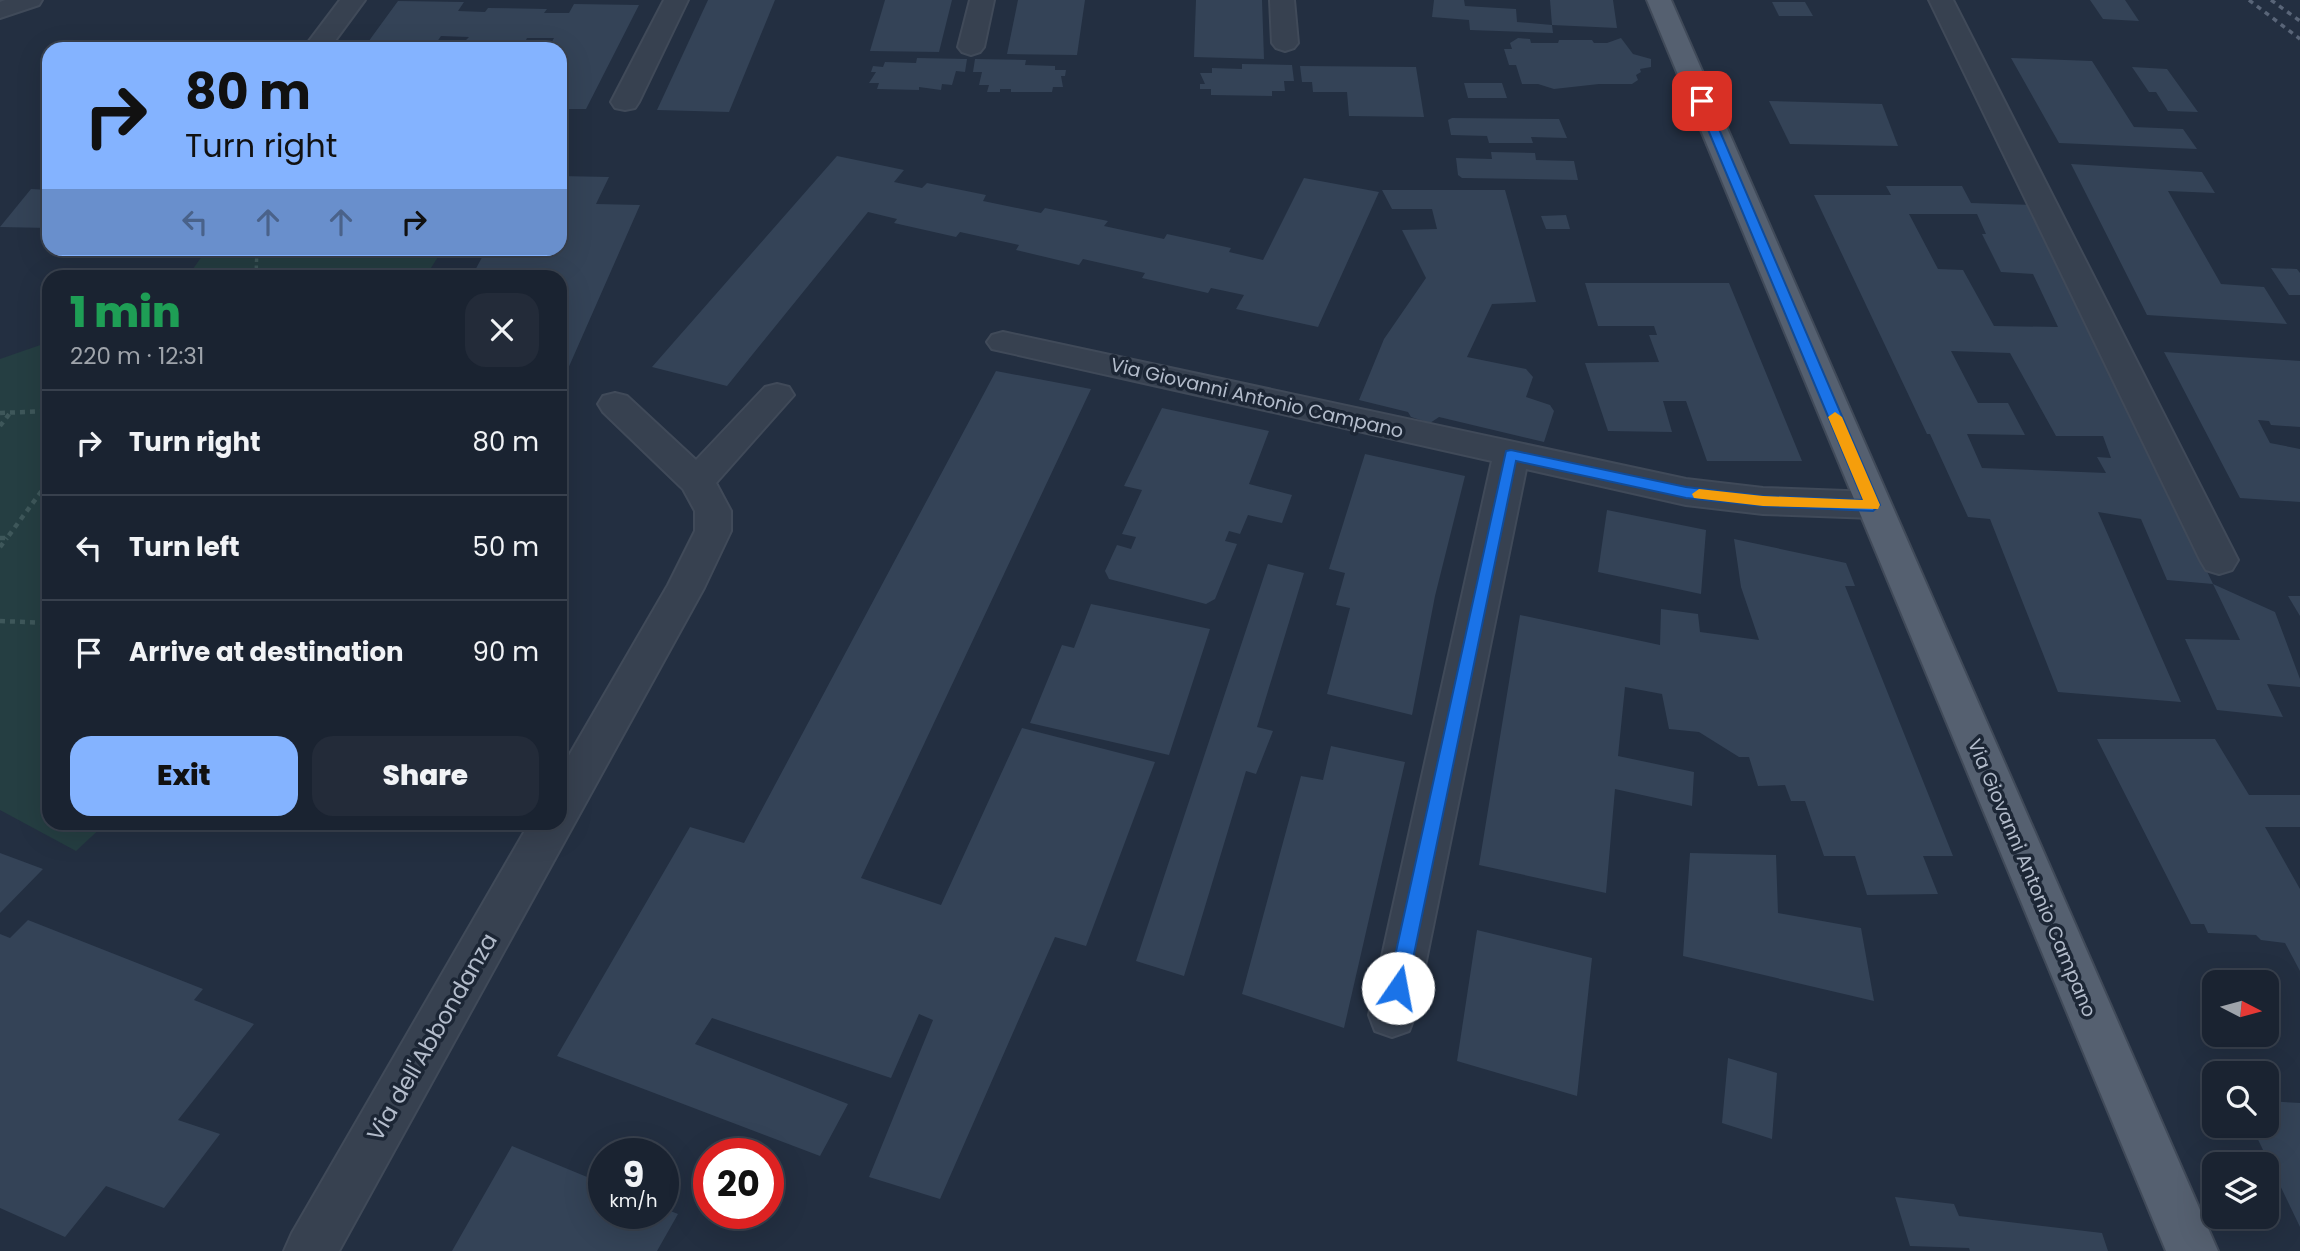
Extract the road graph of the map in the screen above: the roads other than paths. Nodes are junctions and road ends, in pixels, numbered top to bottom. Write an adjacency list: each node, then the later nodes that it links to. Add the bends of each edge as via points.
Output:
1 (30, 0): 8 (street)
2 (353, 0): 9 (street)
3 (676, 0): 12 (street)
4 (982, 0): 11 (street)
5 (1282, 0): 10 (street)
6 (1659, 0): 18 (main road, Via Giovanni Antonio Campano)
7 (1941, 0): 19 (street)
8 (0, 10)
9 (321, 42)
10 (1284, 43)
11 (971, 47)
12 (625, 102)
13 (1003, 342): 16 (street, Via Giovanni Antonio Campano)
14 (777, 395): 17 (street)
15 (615, 404): 17 (street)
16 (1511, 455): 18 (street, Via Giovanni Antonio Campano, via 1686,492 1763,501); 22 (street)
17 (697, 481): 20 (street, via 713,511 713,531)
18 (1873, 505): 24 (main road, Via Giovanni Antonio Campano)
19 (2219, 560)
20 (567, 798)
21 (548, 830): 23 (street, Via dell'Abbondanza)
22 (1392, 1015)
23 (310, 1251)
24 (2192, 1251)

